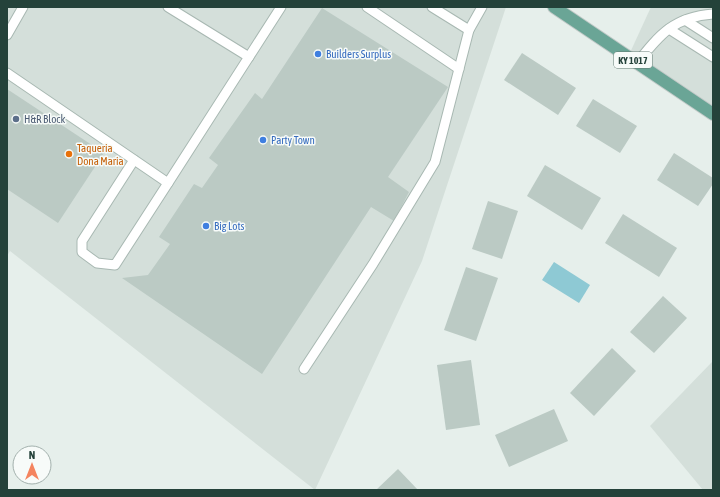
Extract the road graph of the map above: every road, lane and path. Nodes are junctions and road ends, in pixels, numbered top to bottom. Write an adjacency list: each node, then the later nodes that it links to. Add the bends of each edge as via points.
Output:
1 (23, 7): 12 (lane)
2 (168, 7): 14 (lane)
3 (281, 7): 14 (lane)
4 (367, 7): 17 (lane)
5 (432, 7): 11 (lane)
6 (482, 7): 11 (lane)
7 (554, 7): 16 (main road, KY 1017)
8 (712, 15): 9 (lane)
9 (685, 20): 10 (lane); 13 (lane)
10 (669, 28): 15 (lane); 16 (lane, via 657,37)
11 (469, 30): 17 (lane)
12 (7, 35)
13 (713, 38)
14 (249, 57): 21 (lane)
15 (713, 57)
16 (637, 63): 19 (main road, KY 1017)
17 (459, 69): 22 (lane, via 435,162 373,264)
18 (7, 73): 20 (lane)
19 (713, 114)
20 (134, 160): 21 (lane); 21 (lane, via 82,241 82,252 97,263 115,265)
21 (168, 183)
22 (304, 369)

